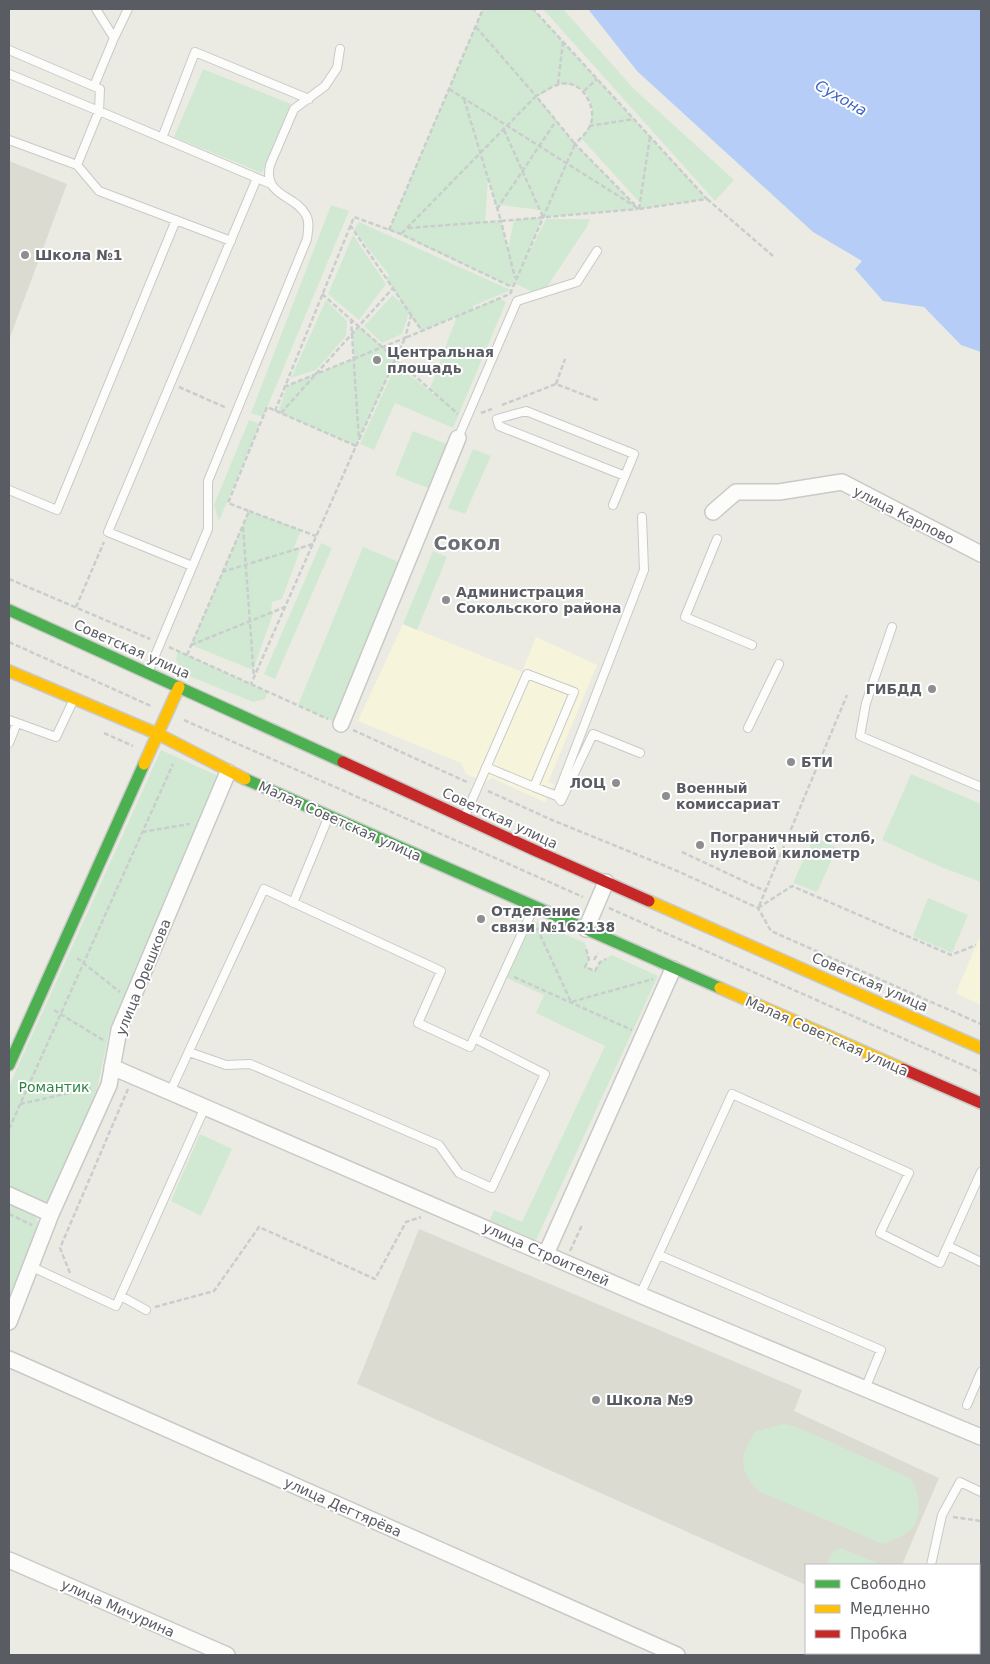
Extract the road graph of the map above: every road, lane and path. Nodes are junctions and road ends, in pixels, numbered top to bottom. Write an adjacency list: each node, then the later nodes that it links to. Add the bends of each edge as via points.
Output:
1 (96, 9): 6 (lane)
2 (128, 9): 6 (lane)
3 (483, 9): 5 (path)
4 (532, 9): 7 (path)
5 (476, 27): 14 (path); 16 (path)
6 (114, 38): 13 (lane)
7 (563, 42): 11 (path); 12 (path)
8 (340, 49): 18 (lane, via 337,68 325,86)
9 (9, 50): 13 (lane)
10 (9, 74): 19 (lane)
11 (597, 79): 15 (path); 20 (path)
12 (558, 84): 15 (path, via 572,85); 16 (path)
13 (94, 86): 19 (lane, via 100,89)
14 (449, 89): 17 (path); 44 (path)
15 (584, 91): 23 (path, via 591,103)
16 (536, 96): 21 (path); 22 (path)
17 (464, 98): 22 (path); 30 (path)
18 (309, 99): 26 (lane, via 194,52); 35 (lane, via 294,110 270,165 268,175)
19 (99, 111): 26 (lane); 32 (lane)
20 (634, 120): 23 (path); 25 (path)
21 (556, 121): 28 (path); 29 (path)
22 (508, 126): 24 (path); 29 (path)
23 (589, 126): 28 (path)
24 (504, 130): 30 (path); 33 (path)
25 (650, 137): 36 (path); 38 (path)
26 (162, 138): 34 (lane)
27 (9, 140): 32 (lane)
28 (575, 144): 31 (path); 38 (path)
29 (539, 146): 31 (path); 33 (path)
30 (480, 153): 37 (path); 43 (path)
31 (567, 163): 38 (path); 39 (path)
32 (77, 165): 40 (lane, via 99,191)
33 (523, 171): 37 (path); 39 (path)
34 (257, 178): 35 (lane); 46 (lane)
35 (271, 184): 64 (lane, via 306,215 309,225 307,238)
36 (707, 199): 38 (path); 48 (path)
37 (497, 209): 41 (path)
38 (639, 209): 39 (path)
39 (543, 217): 41 (path); 49 (path)
40 (176, 220): 46 (lane); 73 (lane, via 57,510)
41 (501, 221): 43 (path); 49 (path)
42 (350, 224): 44 (path, via 354,217); 51 (path); 52 (path)
43 (407, 228): 45 (path)
44 (389, 230): 45 (path)
45 (401, 234): 50 (path)
46 (231, 241): 60 (lane)
47 (597, 251): 68 (lane, via 577,282 518,301)
48 (773, 256)
49 (516, 280): 50 (path)
50 (512, 287): 56 (path, via 510,294)
51 (393, 288): 53 (path); 55 (path)
52 (322, 294): 54 (path); 62 (path)
53 (411, 316): 56 (path); 57 (path)
54 (351, 320): 55 (path); 70 (path)
55 (359, 326): 58 (path); 67 (path)
56 (422, 331): 57 (path)
57 (405, 338): 58 (path); 62 (path)
58 (396, 359): 68 (path); 70 (path)
59 (565, 359): 61 (path)
60 (171, 384): 64 (path); 85 (lane, via 108,532)
61 (556, 384): 63 (path); 66 (path)
62 (284, 387): 65 (path)
63 (600, 402)
64 (236, 411): 85 (lane, via 208,481 208,529)
65 (275, 411): 67 (path); 75 (path, via 267,407 228,503)
66 (481, 412)
67 (281, 414): 71 (path)
68 (466, 421): 69 (lane)
69 (458, 438): 109 (street)
70 (359, 441): 71 (path)
71 (356, 446): 79 (path)
72 (625, 476): 72 (lane, via 634,454 526,411 497,419 499,426); 74 (lane)
73 (9, 490)
74 (613, 505)
75 (249, 511): 78 (path); 79 (path)
76 (713, 512): 83 (street, улица Карпово, via 736,492 780,492 842,482)
77 (642, 517): 121 (lane, via 644,570)
78 (243, 525): 84 (path); 86 (path)
79 (316, 536): 81 (path)
80 (717, 539): 96 (lane, via 685,617)
81 (313, 544): 84 (path); 88 (path)
82 (99, 552): 89 (path)
83 (981, 554)
84 (246, 565): 86 (path); 91 (path)
85 (192, 566): 94 (lane)
86 (222, 572): 95 (path)
87 (9, 579): 89 (path)
88 (286, 607): 91 (path); 101 (path)
89 (76, 608): 94 (path)
90 (9, 610): 100 (street, Советская улица)
91 (250, 621): 95 (path); 101 (path)
92 (892, 627): 120 (lane, via 866,703 860,736)
93 (9, 642): 106 (path)
94 (160, 643): 97 (path); 100 (lane)
95 (191, 645): 97 (path)
96 (752, 645)
97 (187, 655): 102 (path)
98 (779, 664): 110 (lane)
99 (9, 671): 105 (street, Малая Советская улица)
100 (148, 672): 103 (street, Советская улица)
101 (254, 679): 102 (path)
102 (251, 684): 109 (path)
103 (179, 687): 106 (street); 123 (street, Советская улица)
104 (848, 695): 128 (path)
105 (74, 699): 108 (lane, via 56,737); 111 (street, Малая Советская улица)
106 (168, 713): 111 (street); 130 (path)
107 (9, 720): 108 (lane)
108 (17, 723): 112 (lane)
109 (340, 724): 117 (path)
110 (748, 728)
111 (158, 734): 116 (street, Малая Советская улица); 135 (street)
112 (9, 743)
113 (640, 753): 121 (lane, via 593,734 561,802)
114 (173, 764): 125 (path)
115 (486, 767): 118 (lane); 118 (lane, via 526,674 574,692); 123 (lane)
116 (228, 772): 122 (street, Малая Советская улица); 124 (street, улица Орешкова)
117 (470, 783)
118 (534, 786): 121 (lane)
119 (479, 787): 132 (path)
120 (981, 787)
121 (557, 796)
122 (329, 816): 129 (lane); 131 (street, Малая Советская улица)
123 (464, 818): 127 (street, Советская улица)
124 (208, 820): 125 (path); 145 (street, улица Орешкова)
125 (142, 832): 140 (path)
126 (682, 852): 128 (path)
127 (606, 882): 130 (street); 152 (street, Советская улица)
128 (765, 891): 132 (path)
129 (294, 903): 150 (lane, via 441,971 418,1022 470,1047); 153 (lane, via 264,889)
130 (596, 903): 134 (street); 156 (path)
131 (534, 906): 134 (street, Малая Советская улица); 142 (lane)
132 (758, 908): 136 (path, via 792,886 951,955); 148 (path, via 771,931)
133 (534, 921): 146 (path)
134 (585, 936): 138 (path); 141 (street, Малая Советская улица)
135 (62, 946): 140 (path); 144 (street)
136 (976, 946)
137 (612, 955): 139 (path)
138 (589, 959): 139 (path); 139 (path, via 585,967 595,971)
139 (600, 962)
140 (83, 963): 145 (path); 147 (path)
141 (674, 969): 160 (street, Малая Советская улица); 171 (street)
142 (504, 972): 146 (path); 150 (lane)
143 (653, 987): 146 (path, via 657,978)
144 (38, 1001): 147 (path); 154 (street)
145 (131, 1001): 151 (street, улица Орешкова, via 119,1030)
146 (571, 1002): 149 (path)
147 (61, 1013): 151 (path); 161 (path)
148 (981, 1024)
149 (633, 1031)
150 (474, 1038): 153 (lane, via 545,1074 492,1188 459,1173 439,1145 250,1064 226,1065)
151 (116, 1048): 155 (street, улица Орешкова)
152 (981, 1048)
153 (189, 1052): 159 (lane)
154 (9, 1064)
155 (112, 1067): 157 (street, улица Строителей); 158 (street, улица Орешкова)
156 (981, 1073)
157 (134, 1076): 159 (street, улица Строителей); 175 (path, via 60,1248)
158 (109, 1084): 161 (path); 168 (street, улица Орешкова)
159 (170, 1092): 162 (street, улица Строителей)
160 (981, 1103)
161 (20, 1104): 163 (path)
162 (205, 1107): 166 (street, улица Строителей); 177 (lane)
163 (9, 1129)
164 (981, 1172): 170 (lane)
165 (9, 1195): 168 (street)
166 (441, 1209): 171 (street, улица Строителей); 178 (path, via 406,1222 375,1279 260,1227 214,1291)
167 (9, 1214): 169 (path)
168 (51, 1214): 169 (street, улица Орешкова)
169 (44, 1231): 174 (street, улица Орешкова)
170 (948, 1246): 172 (lane, via 940,1263 880,1234 909,1173 732,1094); 173 (lane)
171 (546, 1254): 176 (street, улица Строителей)
172 (659, 1255): 176 (lane); 182 (lane, via 880,1350)
173 (981, 1262)
174 (30, 1266): 175 (lane); 179 (street, улица Орешкова)
175 (75, 1287): 177 (lane, via 116,1306)
176 (640, 1295): 182 (street, улица Строителей)
177 (121, 1296): 178 (lane)
178 (146, 1310)
179 (9, 1322)
180 (9, 1359): 191 (street, улица Дегтярёва)
181 (981, 1372): 183 (lane)
182 (865, 1389): 184 (street, улица Строителей)
183 (967, 1405)
184 (981, 1437)
185 (981, 1492): 186 (lane, via 960,1482)
186 (942, 1514): 187 (path); 189 (lane)
187 (981, 1522)
188 (9, 1560): 190 (street, улица Мичурина)
189 (931, 1564)
190 (227, 1655)
191 (677, 1655)

